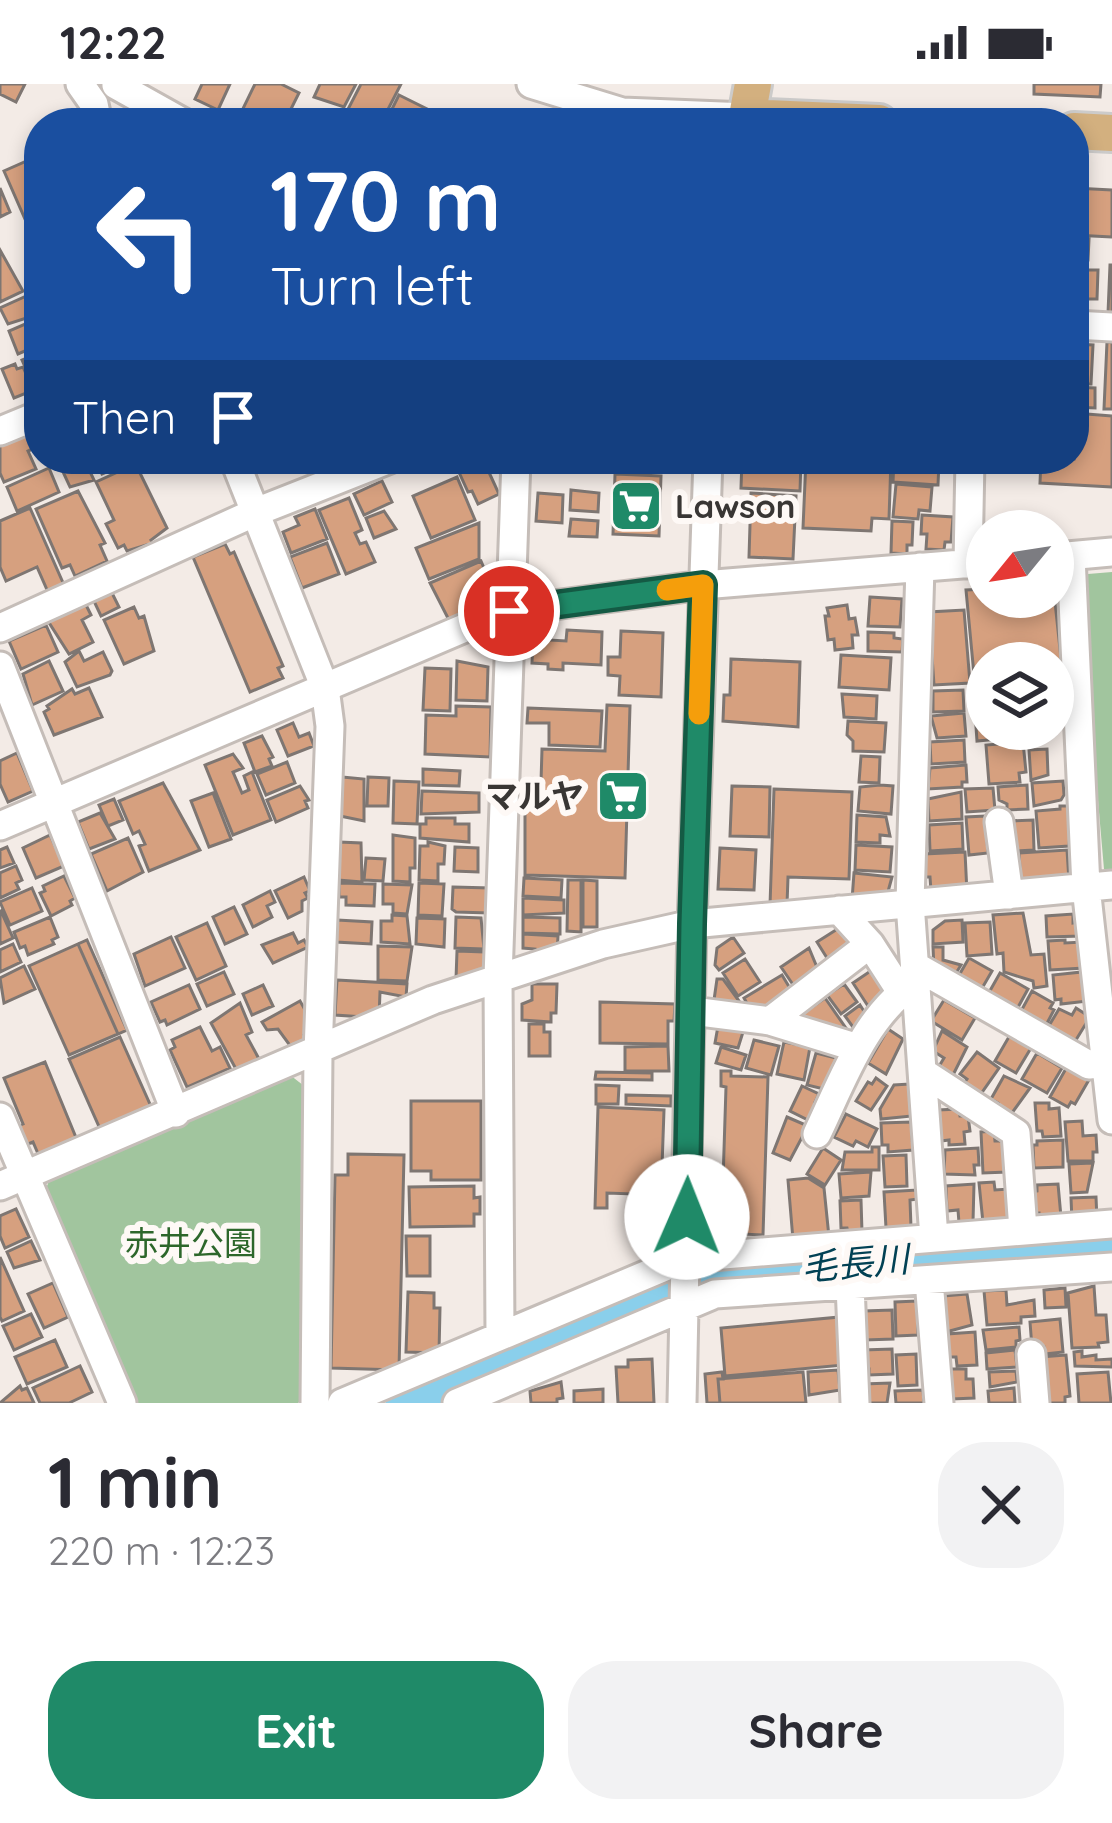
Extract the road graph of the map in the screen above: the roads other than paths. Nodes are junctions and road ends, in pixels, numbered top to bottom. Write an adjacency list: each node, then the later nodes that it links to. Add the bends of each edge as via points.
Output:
1 (531, 84): 5 (street)
2 (117, 85): 3 (street); 4 (street)
3 (91, 104)
4 (158, 108)
5 (569, 108)
6 (240, 474): 12 (street)
7 (352, 474): 12 (street)
8 (515, 474): 18 (street)
9 (707, 474): 17 (street)
10 (971, 474): 11 (street)
11 (973, 510)
12 (256, 512): 20 (street); 22 (street)
13 (1112, 552): 14 (street)
14 (1074, 555)
15 (966, 564): 16 (street)
16 (920, 567): 17 (street); 28 (street)
17 (703, 585): 18 (street); 30 (street)
18 (509, 611): 22 (street); 32 (street)
19 (1069, 618): 26 (street)
20 (0, 628)
21 (0, 666): 23 (street)
22 (325, 688): 23 (street); 37 (street)
23 (54, 803): 25 (street); 40 (street)
24 (999, 822): 27 (street)
25 (0, 826)
26 (1099, 886): 27 (street); 38 (street)
27 (1009, 895): 28 (street)
28 (910, 903): 29 (street); 33 (street)
29 (839, 910): 30 (street); 31 (street)
30 (692, 924): 32 (street); 34 (street)
31 (870, 944): 33 (street); 35 (street)
32 (498, 978): 37 (street); 52 (street)
33 (911, 981): 36 (street); 38 (street, via 1089,1065); 39 (street)
34 (692, 1011): 35 (street); 50 (street)
35 (770, 1021): 36 (street)
36 (858, 1048): 43 (street)
37 (318, 1052): 40 (street); 56 (street)
38 (1110, 1063): 42 (street)
39 (924, 1073): 46 (street, via 1016,1133); 47 (street)
40 (176, 1113): 44 (street)
41 (0, 1117): 44 (street)
42 (1112, 1120)
43 (817, 1134)
44 (13, 1181): 55 (street)
45 (1112, 1224): 46 (street)
46 (1023, 1230): 47 (street)
47 (934, 1238): 50 (street)
48 (1112, 1267): 49 (street)
49 (929, 1280): 51 (street); 61 (street)
50 (686, 1281): 51 (street, via 715,1294); 52 (street); 54 (street); 59 (street)
51 (850, 1285): 60 (street)
52 (500, 1336): 57 (street)
53 (1031, 1354): 62 (street)
54 (497, 1394): 58 (street)
55 (122, 1403)
56 (315, 1403)
57 (342, 1403)
58 (457, 1403)
59 (682, 1403)
60 (855, 1403)
61 (939, 1403)
62 (1035, 1403)

